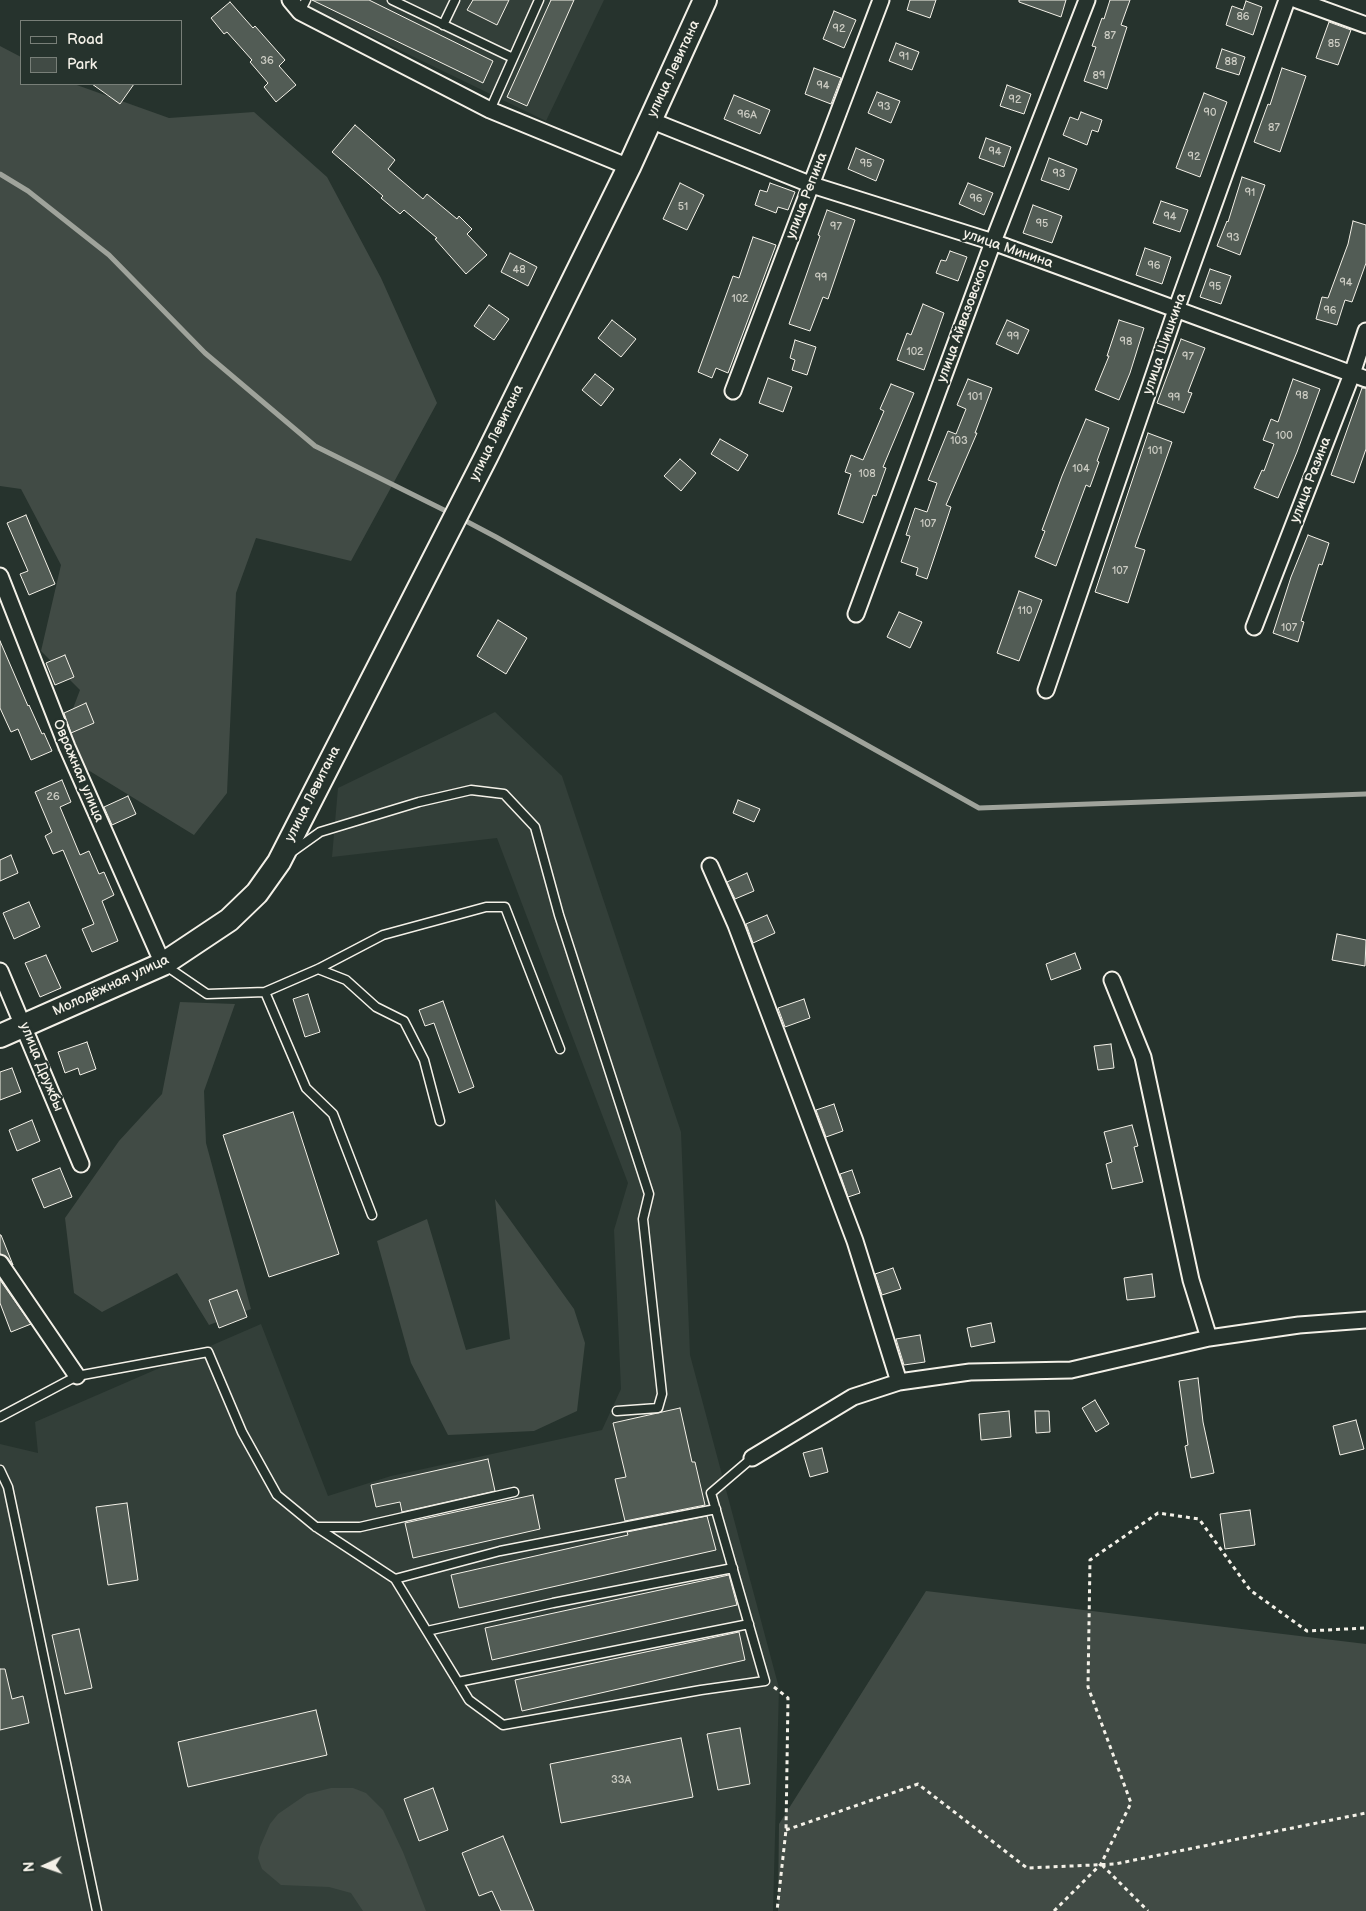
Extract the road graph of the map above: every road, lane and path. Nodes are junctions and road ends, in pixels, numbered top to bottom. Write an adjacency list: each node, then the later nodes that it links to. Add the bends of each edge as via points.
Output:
1 (392, 0): 10 (lane)
2 (455, 0): 10 (lane)
3 (538, 0): 12 (lane)
4 (705, 0): 14 (main road, улица Левитана)
5 (881, 0): 16 (street, улица Репина)
6 (1086, 0): 17 (street, улица Айвазовского)
7 (1287, 0): 18 (street, улица Шишкина)
8 (1297, 0): 11 (street)
9 (299, 4): 13 (street)
10 (443, 25): 12 (lane)
11 (1366, 25)
12 (513, 58): 13 (lane)
13 (490, 110): 15 (street)
14 (650, 120): 15 (main road, улица Левитана); 16 (street, улица Минина)
15 (629, 167): 27 (main road, улица Левитана)
16 (812, 185): 17 (street, улица Минина); 22 (street, улица Репина)
17 (993, 242): 18 (street, улица Минина); 24 (street, улица Айвазовского)
18 (1176, 310): 20 (street, улица Минина); 26 (street, улица Шишкина)
19 (1366, 331): 20 (street, улица Разина)
20 (1352, 374): 21 (street, улица Минина); 25 (street, улица Разина)
21 (1366, 379)
22 (733, 391)
23 (0, 576): 29 (street, Овражная улица, via 67,747)
24 (856, 614)
25 (1254, 627)
26 (1046, 690)
27 (279, 862): 29 (main road, Молодёжная улица, via 257,893 229,920); 45 (lane, via 320,832 471,790 504,794 535,827 559,915 649,1194 643,1219 662,1394 658,1408)
28 (710, 866): 44 (street, via 750,962 855,1241)
29 (163, 964): 33 (lane, via 207,994); 34 (main road, Молодёжная улица)
30 (318, 969): 33 (lane); 36 (lane, via 383,935 486,908 506,907); 37 (lane, via 346,980 376,1007 404,1021 424,1060)
31 (0, 971): 34 (street, улица Дружбы)
32 (1112, 980): 42 (street, via 1143,1057 1191,1280)
33 (265, 992): 39 (lane, via 306,1088 333,1114)
34 (24, 1026): 35 (main road, Молодёжная улица); 38 (street, улица Дружбы)
35 (0, 1036)
36 (560, 1049)
37 (440, 1122)
38 (81, 1164)
39 (372, 1214)
40 (0, 1263): 43 (street)
41 (1366, 1320): 42 (street, via 1299,1325)
42 (1209, 1338): 44 (street, via 1071,1370 970,1372)
43 (77, 1376): 46 (lane); 51 (lane, via 208,1352 242,1432 277,1495)
44 (899, 1382): 47 (street, via 853,1396)
45 (617, 1411)
46 (0, 1417)
47 (752, 1458): 50 (lane, via 712,1493)
48 (0, 1470): 62 (lane, via 8,1487)
49 (514, 1492): 51 (lane, via 360,1527)
50 (716, 1509): 52 (lane); 53 (lane, via 500,1551)
51 (316, 1526): 53 (lane)
52 (733, 1568): 54 (lane); 56 (lane)
53 (394, 1579): 56 (lane)
54 (749, 1624): 57 (lane); 58 (lane)
55 (1366, 1628): 61 (path, via 1307,1631 1250,1590 1200,1520 1158,1513 1090,1560 1088,1687 1131,1803)
56 (427, 1631): 58 (lane)
57 (765, 1681): 58 (lane, via 503,1725 469,1700); 60 (path, via 788,1698)
58 (458, 1682)
59 (1366, 1813): 61 (path, via 1125,1862)
60 (786, 1830): 61 (path, via 918,1784 1028,1868); 63 (path)
61 (1101, 1864): 64 (path); 65 (path)
62 (97, 1911)
63 (777, 1911)
64 (1054, 1911)
65 (1148, 1911)

